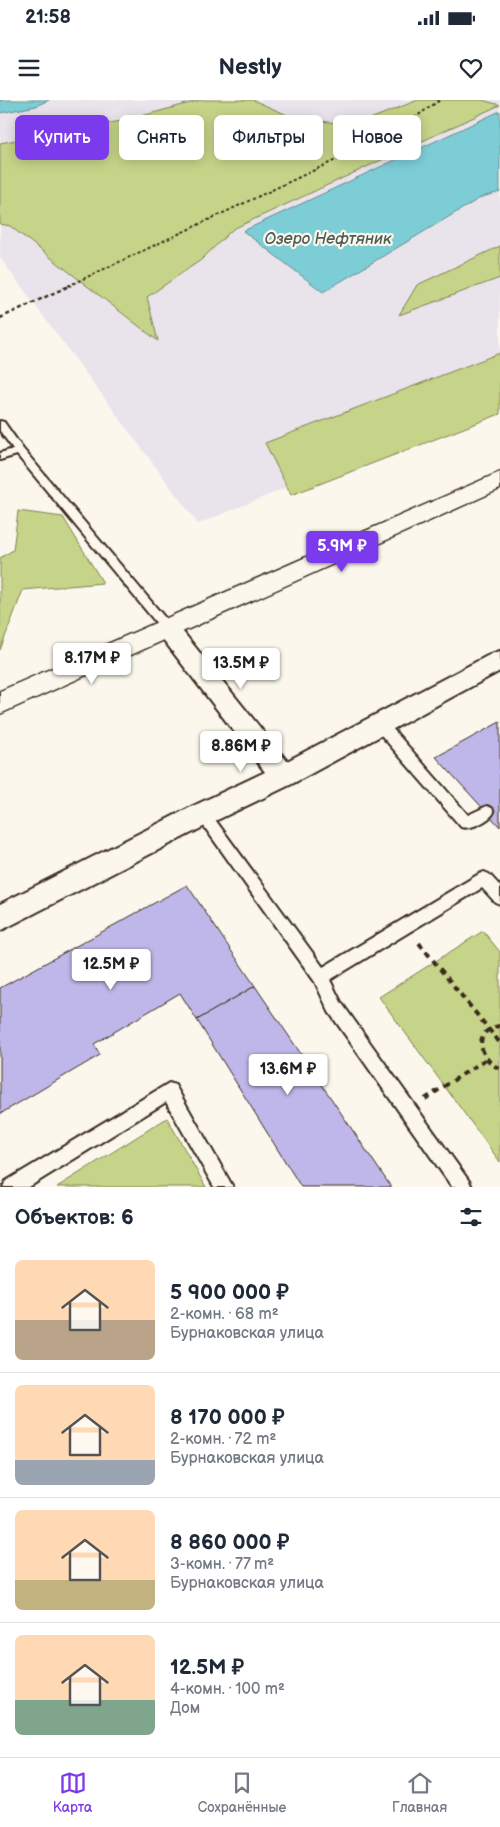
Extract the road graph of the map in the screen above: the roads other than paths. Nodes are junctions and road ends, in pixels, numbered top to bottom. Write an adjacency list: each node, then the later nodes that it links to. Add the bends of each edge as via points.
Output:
1 (0, 424): 2 (lane)
2 (19, 450): 3 (lane); 5 (lane)
3 (0, 457)
4 (500, 480): 5 (main road)
5 (168, 628): 7 (main road); 9 (street)
6 (500, 660): 8 (street)
7 (0, 703)
8 (380, 724): 9 (street); 10 (lane, via 466,823)
9 (283, 776): 11 (street)
10 (487, 812)
11 (203, 814): 13 (street); 14 (lane)
12 (500, 897): 14 (lane, via 484,879)
13 (0, 918)
14 (321, 977): 17 (lane, via 335,1007)
15 (12, 1187): 16 (lane, via 169,1091)
16 (224, 1187)
17 (462, 1187)

